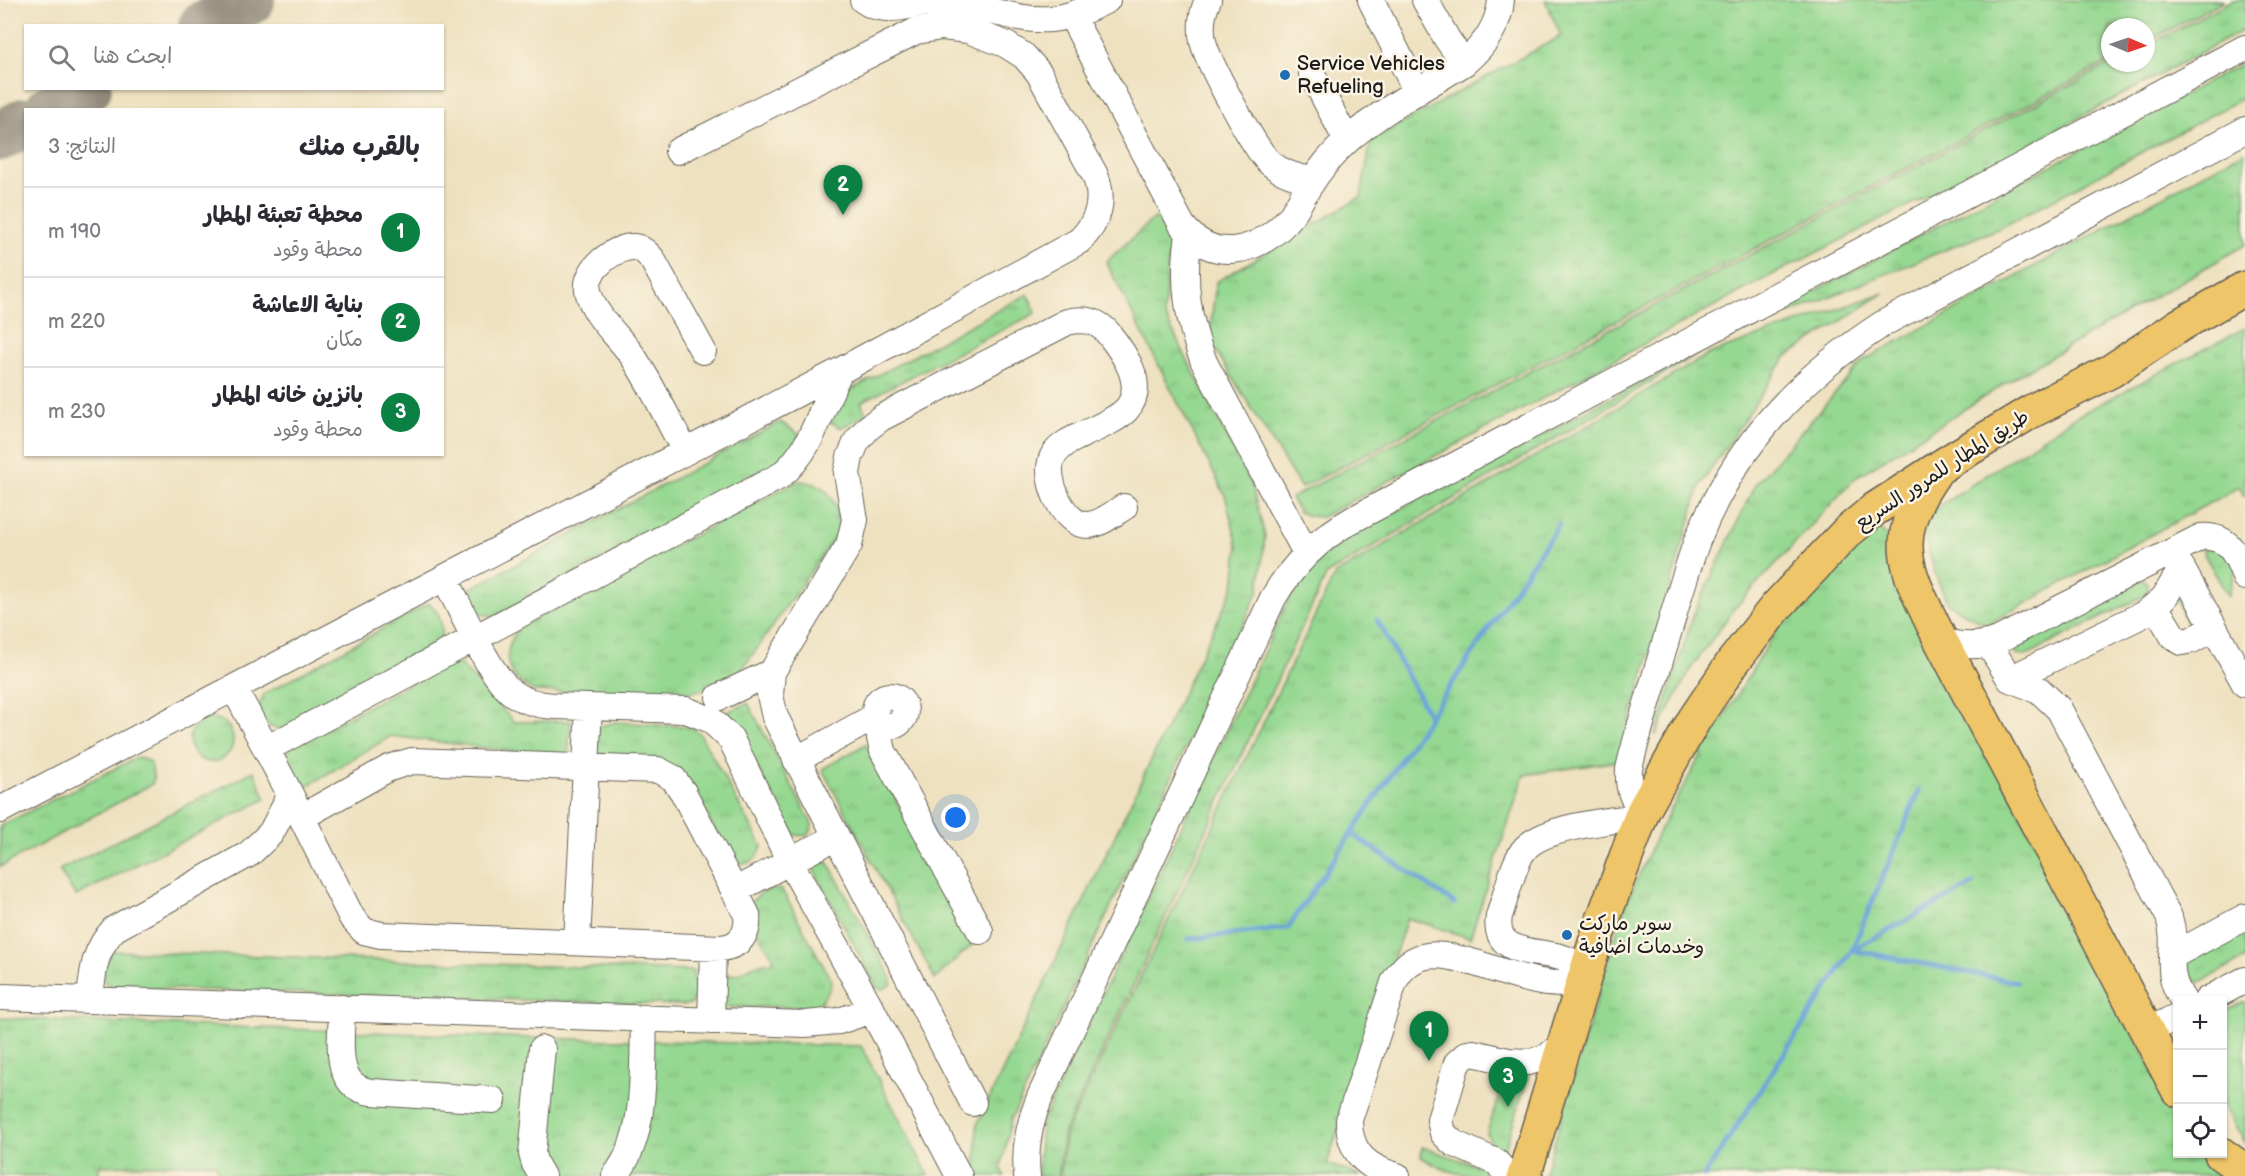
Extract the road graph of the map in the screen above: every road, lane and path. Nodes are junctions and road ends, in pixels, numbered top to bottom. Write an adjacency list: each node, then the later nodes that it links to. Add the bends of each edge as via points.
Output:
1 (863, 0): 7 (lane, via 890,9 938,2 1032,19)
2 (1107, 0): 7 (lane)
3 (1208, 0): 15 (lane, via 1202,20 1204,45 1256,146 1276,168)
4 (1371, 0): 11 (lane)
5 (1425, 0): 9 (lane)
6 (1501, 0): 9 (lane, via 1484,44)
7 (1071, 15): 16 (lane)
8 (2245, 48): 25 (lane, via 1352,520)
9 (1464, 63): 11 (lane)
10 (1312, 74): 13 (lane)
11 (1417, 92): 13 (lane)
12 (2245, 130): 45 (lane, via 1884,322 1833,358 1787,400 1735,466 1698,541 1629,769 1629,787)
13 (1347, 141): 15 (lane)
14 (678, 151): 20 (lane, via 929,28 961,28 1005,44 1024,56 1039,73 1100,186 1095,222 1079,241)
15 (1313, 180): 16 (lane, via 1292,215 1274,232 1246,247 1210,248)
16 (1189, 234): 25 (lane, via 1185,278 1196,342)
17 (2245, 288): 21 (main road)
18 (2245, 312): 21 (main road, via 2146,361)
19 (703, 351): 22 (lane, via 644,251 633,247 622,250 591,272 590,296 608,328 633,357)
20 (840, 371): 22 (lane); 31 (lane, via 802,454 780,476)
21 (2111, 371): 23 (main road, طريق المطار للمرور السريع, via 2032,411)
22 (685, 451): 28 (lane)
23 (1951, 460): 32 (main road, via 1938,468 1916,501 1905,539 1911,578); 45 (main road, طريق المطار للمرور السريع, via 1868,515 1791,590 1713,691)
24 (1124, 507): 34 (lane, via 1098,522 1080,524 1069,517 1050,483 1049,467 1056,452 1119,415 1131,403 1135,387 1132,370 1107,331 1085,319 1067,322 881,418 857,441 848,473 855,520 849,545)
25 (1306, 553): 77 (lane, via 1273,598 1040,1097 1026,1147)
26 (2177, 560): 27 (lane, via 2201,537 2218,538 2232,548); 29 (lane, via 2171,589); 30 (lane); 33 (lane)
27 (2245, 577)
28 (445, 578): 31 (lane); 37 (lane)
29 (2155, 606): 30 (lane, via 2173,636 2182,642); 35 (lane)
30 (2214, 627): 36 (lane)
31 (475, 637): 39 (lane, via 500,681 511,692 539,705); 40 (lane)
32 (1941, 641): 33 (lane, via 1967,646); 66 (main road)
33 (1988, 643): 35 (lane)
34 (772, 672): 38 (lane); 41 (lane, via 771,706)
35 (2010, 679): 54 (lane, via 2039,690 2059,709 2169,917 2174,936)
36 (2245, 684)
37 (234, 688): 40 (lane); 44 (lane)
38 (719, 697)
39 (589, 707): 42 (lane); 48 (lane, via 672,708 699,714 722,728 738,751)
40 (266, 749): 43 (lane)
41 (796, 760): 47 (lane); 51 (lane, via 880,720 883,751)
42 (585, 766): 46 (lane, via 412,761 389,768); 49 (lane, via 650,768 673,778); 52 (lane)
43 (289, 792): 46 (lane); 60 (lane, via 271,833 249,854 114,929 97,954)
44 (0, 810)
45 (1642, 814): 55 (main road, طريق المطار للمرور السريع); 55 (lane, via 1543,836 1523,851 1499,916 1506,941 1522,950 1567,959)
46 (302, 817): 52 (lane, via 352,918 364,931 381,935)
47 (836, 837): 48 (lane); 71 (lane)
48 (790, 862): 49 (lane); 62 (lane)
49 (734, 891): 53 (lane, via 747,915 746,931 736,944)
50 (2245, 917): 54 (lane)
51 (980, 931)
52 (577, 942): 53 (lane)
53 (713, 948): 65 (lane)
54 (2172, 956): 58 (lane, via 2172,978)
55 (1585, 976): 67 (main road, طريق المطار للمرور السريع); 78 (lane, via 1571,983 1549,984 1437,954 1418,958 1403,968 1394,982 1349,1120 1351,1140 1361,1158 1379,1171)
56 (2245, 980): 59 (lane)
57 (0, 996): 60 (lane)
58 (2181, 996)
59 (2215, 996)
60 (90, 999): 61 (lane)
61 (342, 1008): 63 (lane); 70 (lane, via 343,1071 362,1091)
62 (872, 1010): 65 (lane, via 822,1024); 76 (lane)
63 (644, 1018): 65 (lane); 75 (lane, via 638,1129 630,1153)
64 (2173, 1018): 66 (lane)
65 (711, 1021)
66 (2146, 1032): 69 (main road)
67 (1562, 1045): 79 (lane, via 1546,1057 1527,1062 1473,1053 1457,1063 1440,1120 1443,1133 1453,1143 1496,1162); 80 (main road, طريق المطار للمرور السريع)
68 (542, 1049): 74 (lane, via 532,1154)
69 (2173, 1081)
70 (493, 1100)
71 (973, 1103)
72 (2227, 1158): 73 (main road)
73 (2245, 1171)
74 (542, 1176)
75 (615, 1176)
76 (958, 1176)
77 (1027, 1176)
78 (1397, 1176)
79 (1509, 1176)
80 (1524, 1176)

